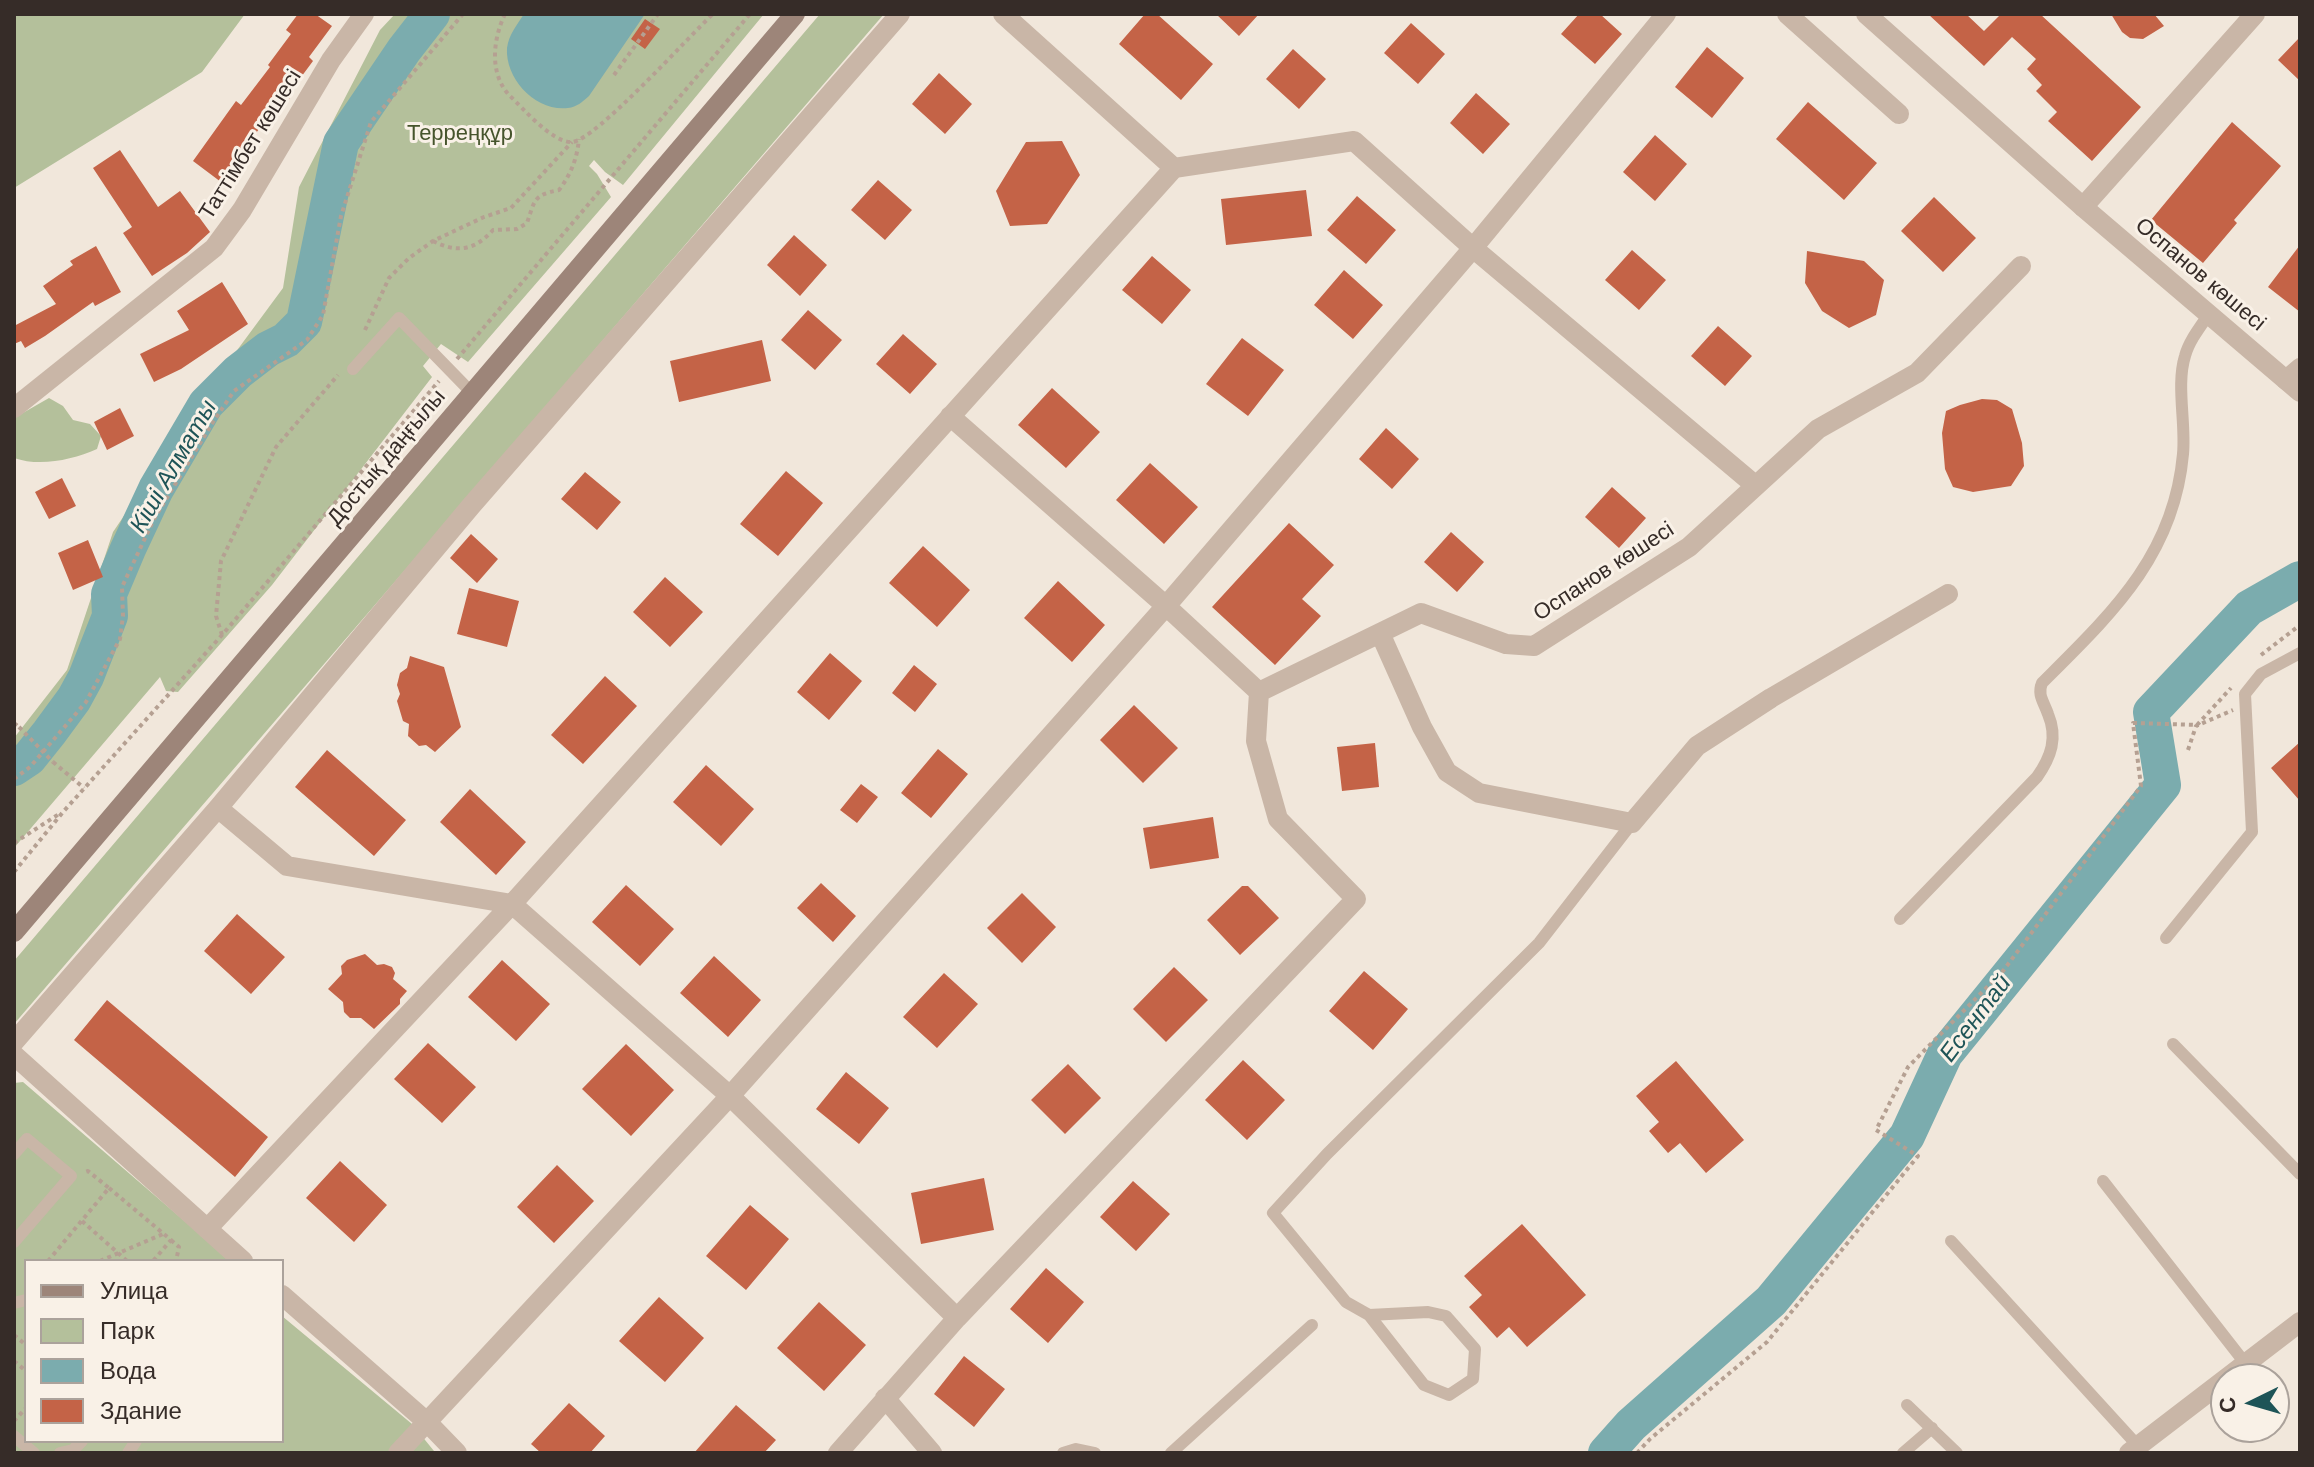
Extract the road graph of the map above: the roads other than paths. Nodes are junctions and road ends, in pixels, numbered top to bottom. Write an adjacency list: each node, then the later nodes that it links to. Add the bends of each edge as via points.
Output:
1 (364, 14): 18 (street, Таттімбет көшесі, via 214,248)
2 (795, 14): 17 (main road, Достық даңғылы)
3 (900, 14): 26 (street, via 471,506)
4 (1003, 14): 10 (street)
5 (1666, 14): 12 (street)
6 (1787, 14): 9 (street)
7 (1866, 14): 11 (street, Оспанов көшесі)
8 (2255, 14): 11 (street)
9 (1899, 114)
10 (1174, 168): 12 (street, via 1354,141); 19 (street)
11 (2083, 207): 14 (street, Оспанов көшесі)
12 (1473, 248): 20 (street); 22 (street)
13 (2021, 266): 20 (street, Оспанов көшесі, via 1917,373 1818,429)
14 (2209, 314): 16 (street, Оспанов көшесі); 29 (lane, via 2183,366 2183,456 2162,540 2106,620 2042,683 2040,697 2053,744 2037,777)
15 (348, 368): 17 (lane, via 399,318)
16 (2295, 380)
17 (473, 394): 30 (main road, Достық даңғылы)
18 (14, 408)
19 (950, 416): 22 (street); 28 (street)
20 (1756, 486): 23 (street, Оспанов көшесі, via 1689,547 1534,646 1506,644 1421,613)
21 (1948, 594): 27 (street, via 1697,746)
22 (1166, 606): 25 (street); 35 (street)
23 (1380, 633): 25 (street, Оспанов көшесі); 27 (street, via 1447,772 1479,793)
24 (2300, 653): 31 (lane, via 2261,674 2245,694 2252,832)
25 (1259, 692): 45 (street, via 1256,741 1278,819 1356,899)
26 (218, 808): 28 (street, via 287,866); 32 (street)
27 (1632, 823): 44 (lane, via 1539,943 1273,1213 1346,1302)
28 (512, 904): 35 (street); 39 (street)
29 (1900, 919)
30 (14, 932)
31 (2166, 938)
32 (14, 1042)
33 (2173, 1044): 37 (lane)
34 (14, 1055): 39 (street)
35 (730, 1096): 45 (street); 52 (street)
36 (14, 1154): 41 (lane, via 27,1139 71,1176)
37 (2300, 1174)
38 (2103, 1181): 48 (lane)
39 (207, 1229): 42 (street)
40 (1951, 1241): 56 (lane)
41 (14, 1242)
42 (241, 1259)
43 (284, 1297): 52 (street)
44 (1369, 1315): 44 (lane, via 1446,1316 1475,1349 1473,1379 1449,1395 1424,1385)
45 (957, 1318): 50 (street)
46 (2300, 1322): 48 (street)
47 (1312, 1325): 65 (lane)
48 (2245, 1363)
49 (2210, 1390): 56 (street)
50 (885, 1398): 61 (street); 62 (street)
51 (1907, 1405): 53 (lane)
52 (428, 1423): 57 (street); 60 (street)
53 (1932, 1428): 66 (lane); 67 (lane)
54 (80, 1443): 59 (lane)
55 (22, 1445): 58 (lane)
56 (2134, 1449)
57 (453, 1452)
58 (44, 1453)
59 (60, 1453)
60 (398, 1453)
61 (838, 1453)
62 (932, 1453)
63 (1063, 1453): 64 (lane)
64 (1095, 1453)
65 (1171, 1453)
66 (1903, 1453)
67 (1957, 1453)

